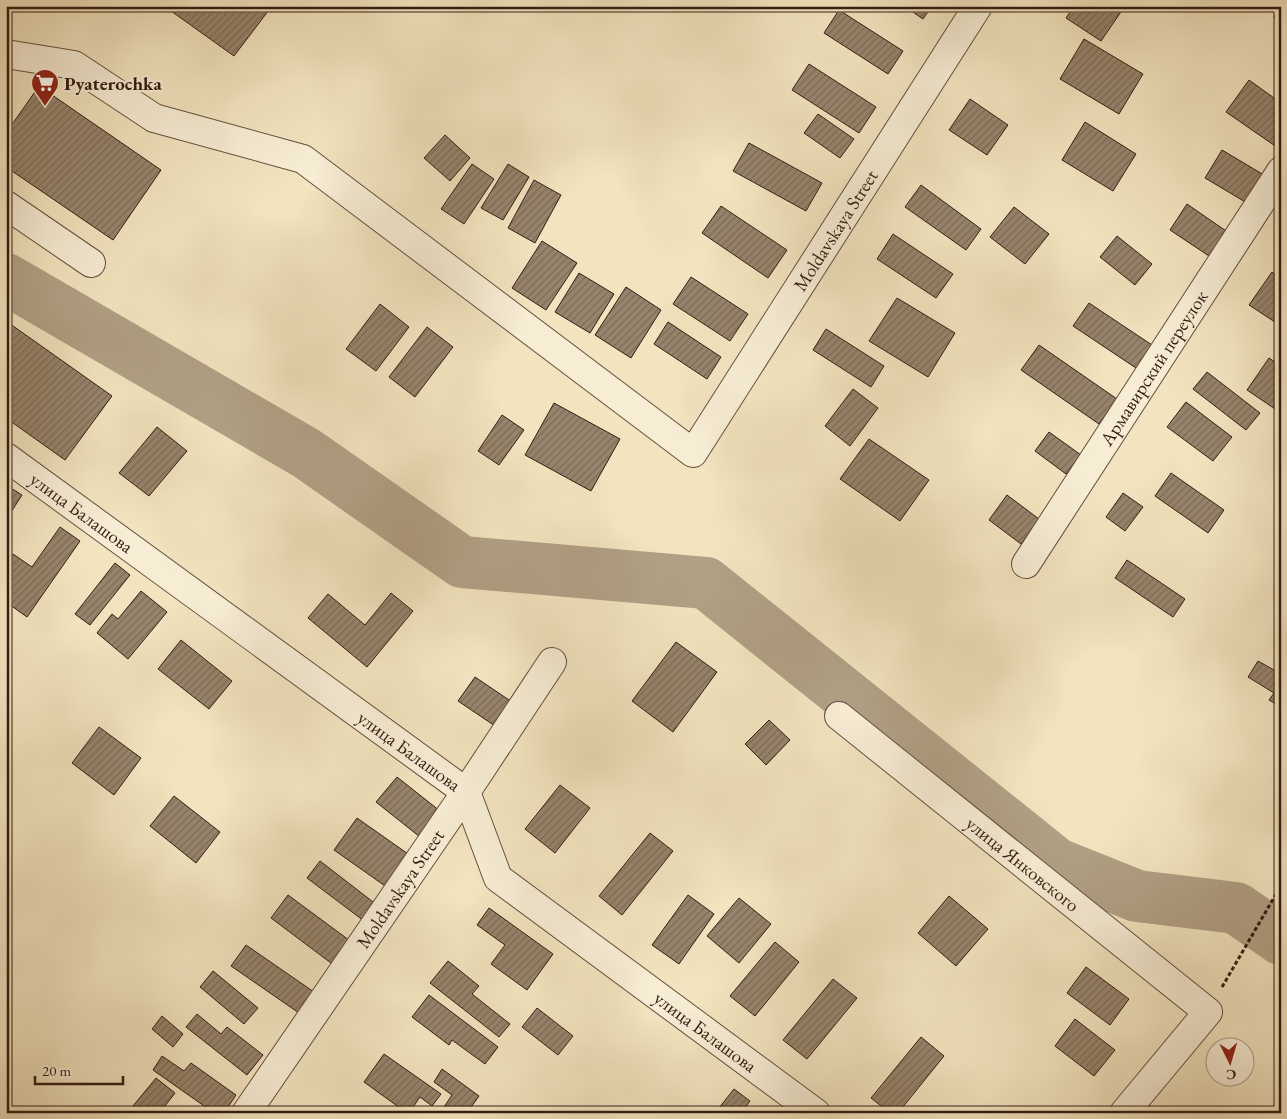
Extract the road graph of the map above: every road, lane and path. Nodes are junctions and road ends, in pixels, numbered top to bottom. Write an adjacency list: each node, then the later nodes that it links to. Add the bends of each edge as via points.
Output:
1 (978, 6): 2 (street, Moldavskaya Street, via 693,453 304,159 154,118 74,65)
2 (6, 54)
3 (1281, 172): 7 (street, Армавирский переулок)
4 (6, 205): 5 (street)
5 (92, 263)
6 (6, 457): 10 (street, улица Балашова)
7 (1026, 564)
8 (552, 662): 10 (street, Moldavskaya Street)
9 (839, 716): 12 (street, улица Янковского)
10 (466, 792): 13 (street, Moldavskaya Street); 14 (street, улица Балашова, via 498,878)
11 (1281, 883): 12 (path)
12 (1208, 1012): 15 (street)
13 (246, 1113)
14 (816, 1113)
15 (1124, 1113)

